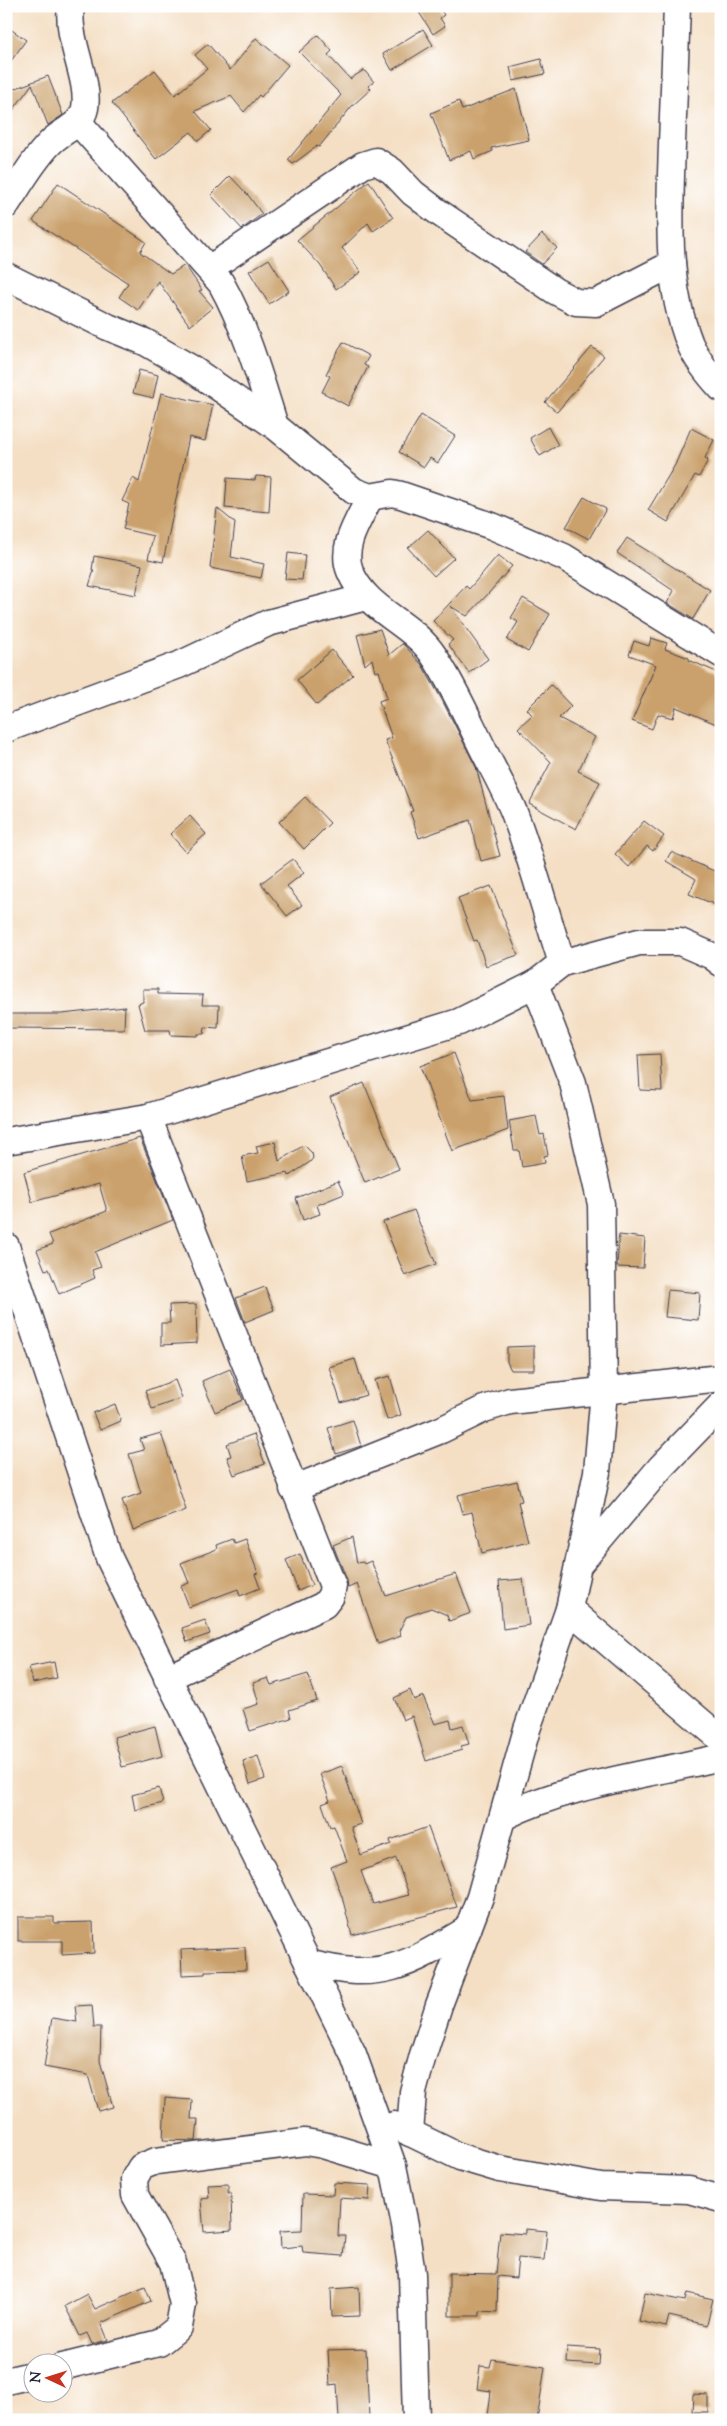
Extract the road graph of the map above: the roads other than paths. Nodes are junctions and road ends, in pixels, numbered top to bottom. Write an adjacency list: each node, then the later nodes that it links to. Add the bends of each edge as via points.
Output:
1 (71, 6): 3 (street, via 70,30 85,94 85,109)
2 (677, 6): 5 (street, via 670,191)
3 (78, 122): 4 (street, via 50,143); 6 (street)
4 (6, 204)
5 (672, 264): 6 (street, via 596,303 576,302 554,291 438,212 376,161 362,164); 8 (street, via 679,306 691,345)
6 (209, 269): 9 (street, via 232,302)
7 (6, 276): 9 (street, via 145,342 189,367)
8 (721, 388)
9 (275, 426): 10 (street, via 354,491)
10 (370, 497): 11 (street, via 345,558 350,573); 12 (street, via 392,493 401,495 492,526 564,557)
11 (366, 597): 13 (street, via 268,623 179,665); 14 (street, via 420,638 452,688 515,814)
12 (721, 654)
13 (6, 729)
14 (562, 963): 15 (street, via 639,942 680,942); 16 (street)
15 (721, 963)
16 (535, 984): 17 (street, via 459,1022); 21 (street, via 574,1083 601,1204)
17 (148, 1117): 18 (street); 23 (street)
18 (6, 1141)
19 (6, 1246): 26 (street, via 109,1558)
20 (721, 1378): 21 (street)
21 (604, 1391): 23 (street, via 510,1401 484,1409 441,1430); 24 (street, via 597,1472)
22 (721, 1405): 24 (street, via 661,1467)
23 (293, 1489): 26 (street, via 333,1586 331,1596 324,1605)
24 (577, 1566): 25 (street)
25 (569, 1609): 27 (street); 29 (street, via 527,1729)
26 (167, 1678): 31 (street)
27 (721, 1739)
28 (721, 1757): 29 (street, via 564,1792 531,1802)
29 (503, 1817): 30 (street)
30 (468, 1929): 31 (street, via 419,1959 393,1968 364,1972); 33 (street, via 423,2055 413,2092)
31 (308, 1964): 32 (street, via 353,2054)
32 (376, 2115): 33 (street); 34 (street)
33 (410, 2133): 35 (street, via 460,2157 500,2169 601,2187 689,2190)
34 (393, 2166): 36 (street, via 305,2142 156,2161 141,2167 134,2179 135,2195 172,2263 184,2304 179,2327 159,2343); 39 (street, via 412,2274)
35 (721, 2199)
36 (72, 2365)
37 (22, 2377): 38 (street)
38 (6, 2381)
39 (416, 2420)

